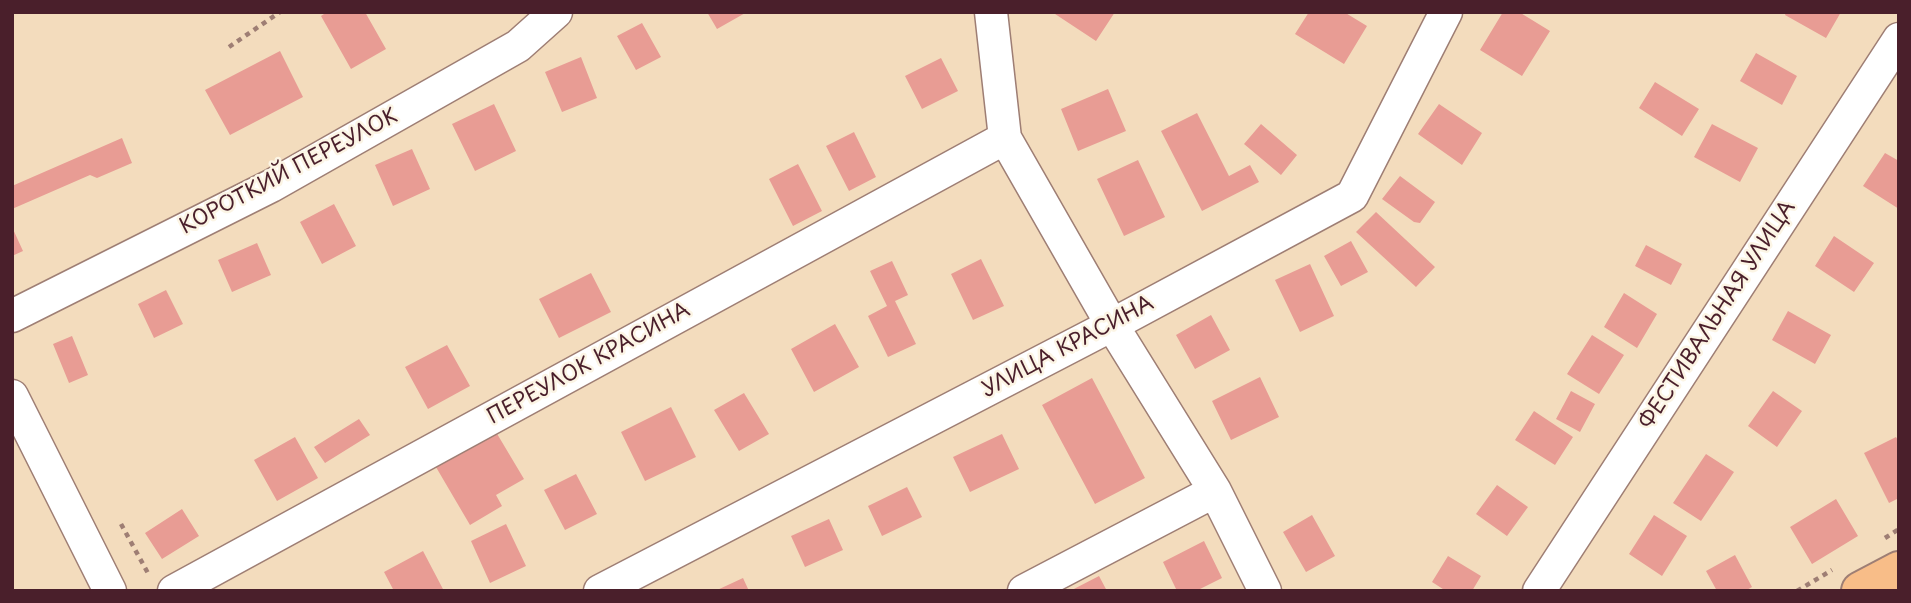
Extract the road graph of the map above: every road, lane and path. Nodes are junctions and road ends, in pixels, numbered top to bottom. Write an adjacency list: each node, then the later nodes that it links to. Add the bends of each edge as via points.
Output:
1 (280, 12): 6 (path)
2 (556, 12): 8 (street, КОРОТКИЙ ПЕРЕУЛОК, via 518,47 271,186)
3 (991, 12): 7 (street)
4 (1447, 12): 9 (street, УЛИЦА КРАСИНА, via 1352,196)
5 (1899, 39): 19 (street, ФЕСТИВАЛЬНАЯ УЛИЦА)
6 (229, 47)
7 (1005, 138): 9 (street); 14 (street, ПЕРЕУЛОК КРАСИНА)
8 (12, 316)
9 (1112, 325): 11 (street); 16 (street, УЛИЦА КРАСИНА)
10 (12, 396): 15 (street)
11 (1215, 491): 17 (street); 18 (street)
12 (121, 524): 14 (path)
13 (1899, 571): 20 (main road)
14 (163, 585)
15 (110, 591)
16 (600, 591)
17 (1024, 591)
18 (1265, 591)
19 (1539, 591)
20 (1861, 591)

